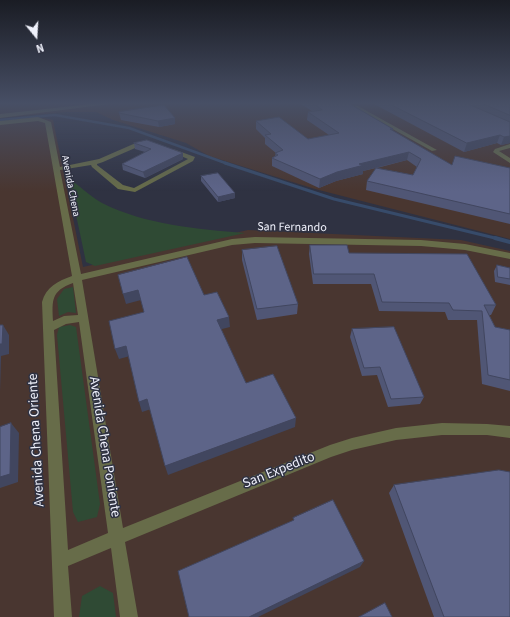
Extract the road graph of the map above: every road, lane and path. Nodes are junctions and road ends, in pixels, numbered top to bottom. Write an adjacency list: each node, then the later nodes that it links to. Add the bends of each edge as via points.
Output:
1 (50, 133): 9 (street, Avenida Chena)
2 (403, 133): 6 (street)
3 (156, 144): 8 (street, via 140,143)
4 (510, 146): 7 (street, via 496,150)
5 (163, 147): 8 (street, via 192,157 134,190 121,187 94,166)
6 (434, 150)
7 (510, 161)
8 (94, 162): 9 (street)
9 (57, 169): 11 (street, Avenida Chena)
10 (510, 256): 11 (street, San Fernando, via 465,247 421,243 255,240 232,242)
11 (77, 278): 12 (street, Avenida Chena Poniente); 13 (street, Avenida Chena Oriente, via 61,284 49,295)
12 (84, 318): 13 (street, via 64,320); 15 (street, Avenida Chena Poniente)
13 (48, 328): 16 (street, Avenida Chena Oriente)
14 (510, 432): 15 (street, San Expedito, via 440,429 409,431 357,441)
15 (118, 537): 16 (street, San Expedito); 18 (street, Avenida Chena Poniente)
16 (60, 561): 17 (street, Avenida Chena Oriente)
17 (63, 617)
18 (129, 617)

